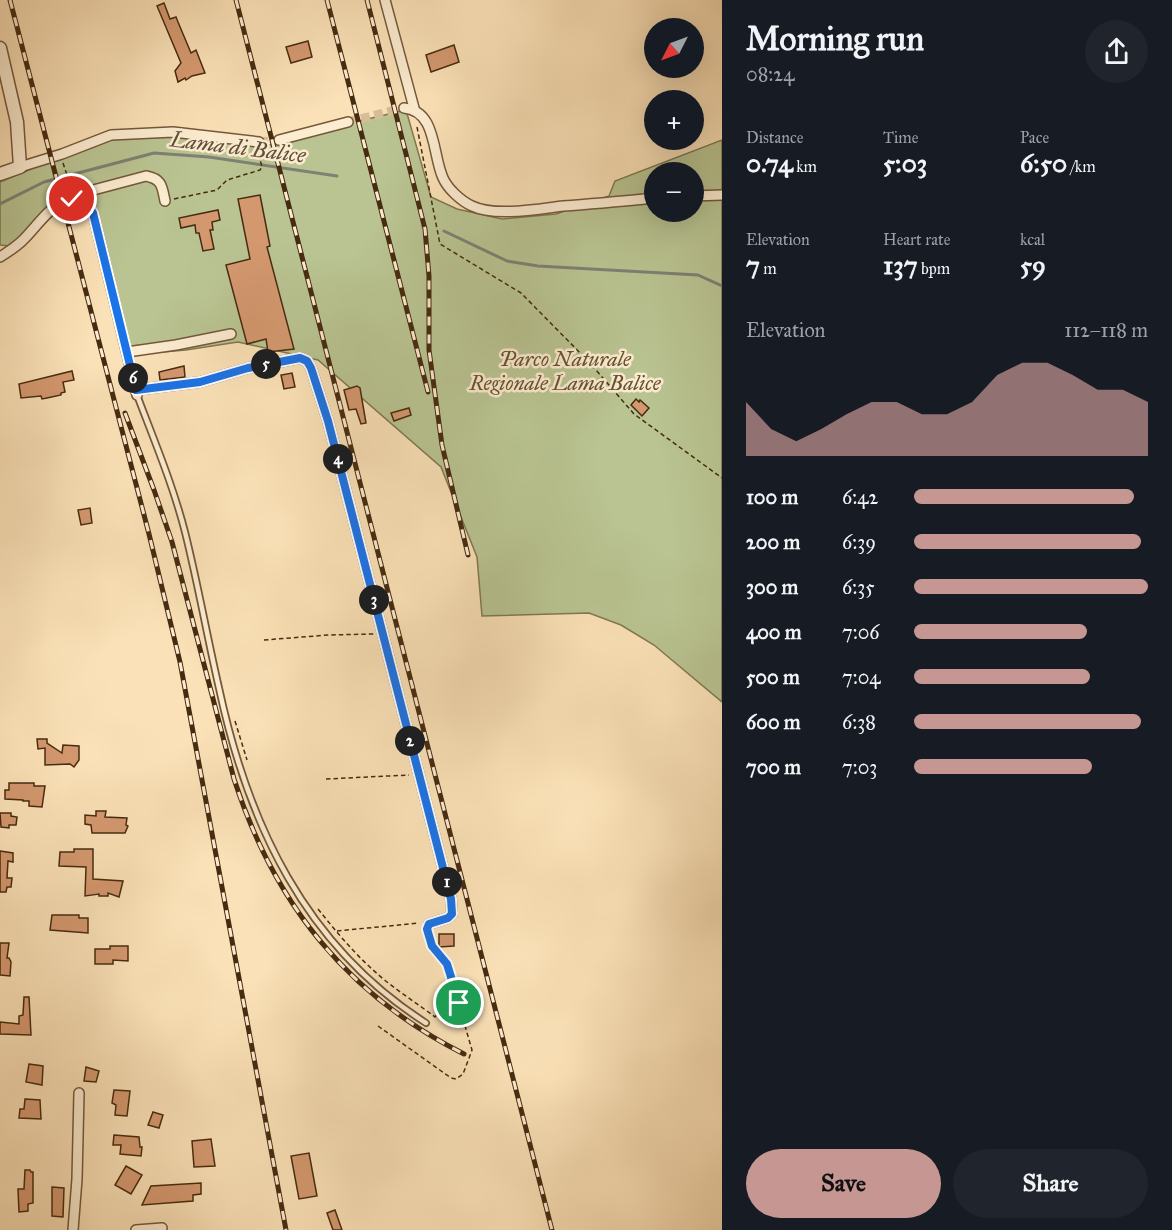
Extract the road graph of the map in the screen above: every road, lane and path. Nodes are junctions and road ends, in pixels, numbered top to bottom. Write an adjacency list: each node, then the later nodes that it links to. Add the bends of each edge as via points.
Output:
1 (385, 0): 3 (street)
2 (0, 48): 8 (street, via 17,122)
3 (409, 108): 12 (street, via 426,119 443,178 452,191 472,206 519,210); 19 (path, via 440,244 521,293 634,414)
4 (348, 122): 5 (street)
5 (279, 140)
6 (257, 142): 8 (street, via 172,132 111,135); 14 (path, via 260,170 227,180 217,190)
7 (66, 158): 13 (path, via 63,164)
8 (20, 167): 9 (street)
9 (0, 174)
10 (722, 195): 11 (street)
11 (704, 196)
12 (644, 199)
13 (77, 200): 14 (street, via 82,193 146,176 156,178); 15 (street, via 53,207 23,240); 17 (street, via 88,204 93,213)
14 (165, 201)
15 (0, 257)
16 (231, 334): 17 (street)
17 (127, 352): 18 (street)
18 (136, 392): 20 (street, via 200,382 300,358 307,361 328,421); 30 (lane, via 177,504 240,770 271,849 290,884 332,942 358,970)
19 (722, 478)
20 (383, 634): 21 (path); 24 (street)
21 (264, 640)
22 (233, 714): 23 (path)
23 (249, 768)
24 (419, 774): 25 (path); 27 (street, via 451,899 452,914)
25 (326, 779)
26 (315, 905): 28 (path)
27 (429, 924): 28 (path); 29 (path, via 432,946 445,959)
28 (336, 931): 29 (path, via 403,996 435,1017 445,1001 453,1006)
29 (459, 1003): 31 (path, via 472,1050 463,1074 456,1078 433,1067)
30 (426, 1023)
31 (378, 1026)
32 (79, 1093): 34 (street)
33 (162, 1228): 35 (street)
34 (73, 1230)
35 (136, 1230)

